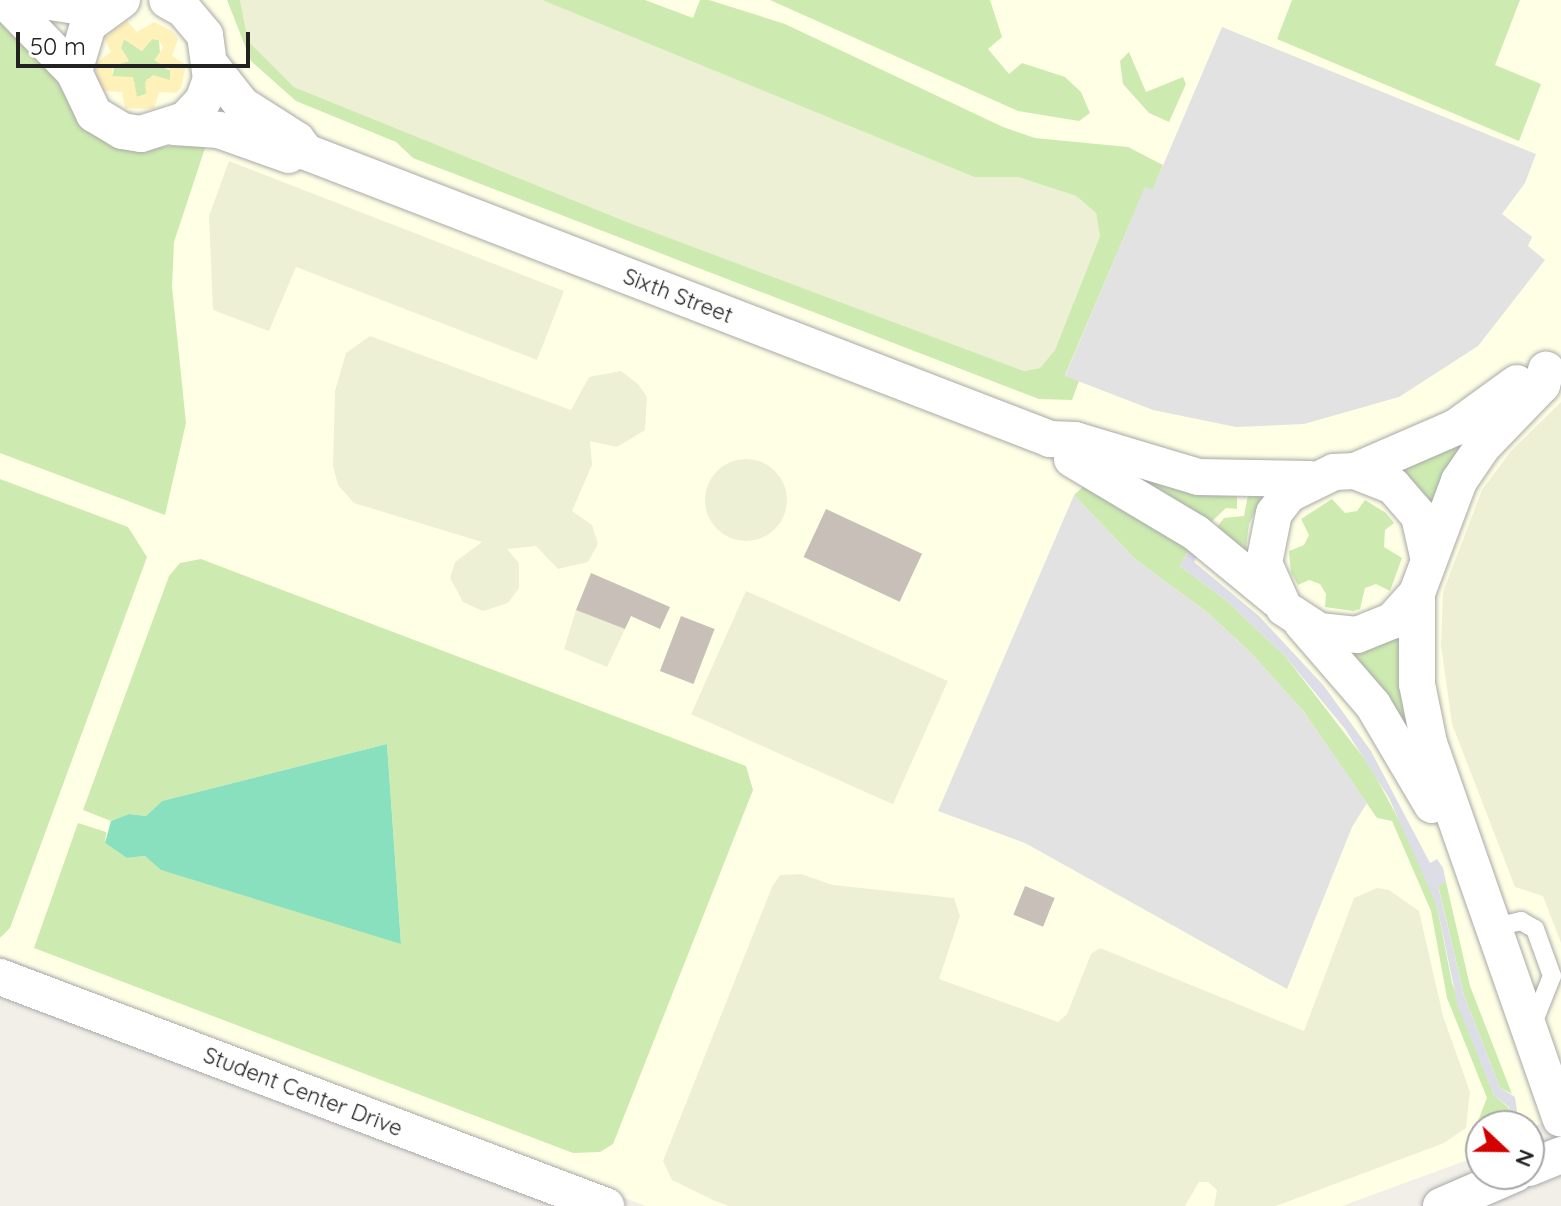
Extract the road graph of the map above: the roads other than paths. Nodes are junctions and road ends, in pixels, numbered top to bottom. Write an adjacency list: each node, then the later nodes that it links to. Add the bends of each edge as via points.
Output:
1 (167, 0): 4 (street)
2 (12, 1): 3 (street); 6 (street, Sixth Street)
3 (111, 5): 6 (street, via 80,37)
4 (194, 10): 5 (street, Sixth Street)
5 (212, 67): 7 (street, via 203,101); 8 (street, Sixth Street, via 242,105 297,140)
6 (74, 72): 7 (street, Sixth Street, via 84,99 108,124 141,134)
7 (174, 127): 8 (street, Sixth Street, via 219,130 291,156)
8 (306, 152): 10 (street, Sixth Street)
9 (1553, 363): 11 (street, via 1529,373 1448,432); 13 (street, via 1542,385 1470,463)
10 (1050, 439): 12 (street, Sixth Street, via 1075,440 1198,477); 15 (street, Sixth Street, via 1068,458 1196,533)
11 (1355, 471): 12 (street); 13 (street, via 1375,476 1408,499 1419,516)
12 (1310, 479): 15 (street, via 1274,513 1266,537 1264,563)
13 (1428, 556): 14 (street)
14 (1417, 593): 15 (street, via 1392,621 1357,635 1319,631); 16 (street, via 1417,684 1429,743 1473,857)
15 (1293, 615): 16 (street, via 1373,705 1422,781 1457,863)
16 (1473, 879): 18 (street)
17 (0, 977): 20 (street, Student Center Drive)
18 (1561, 1119)
19 (1478, 1190): 21 (street)
20 (606, 1206)
21 (1441, 1206)

